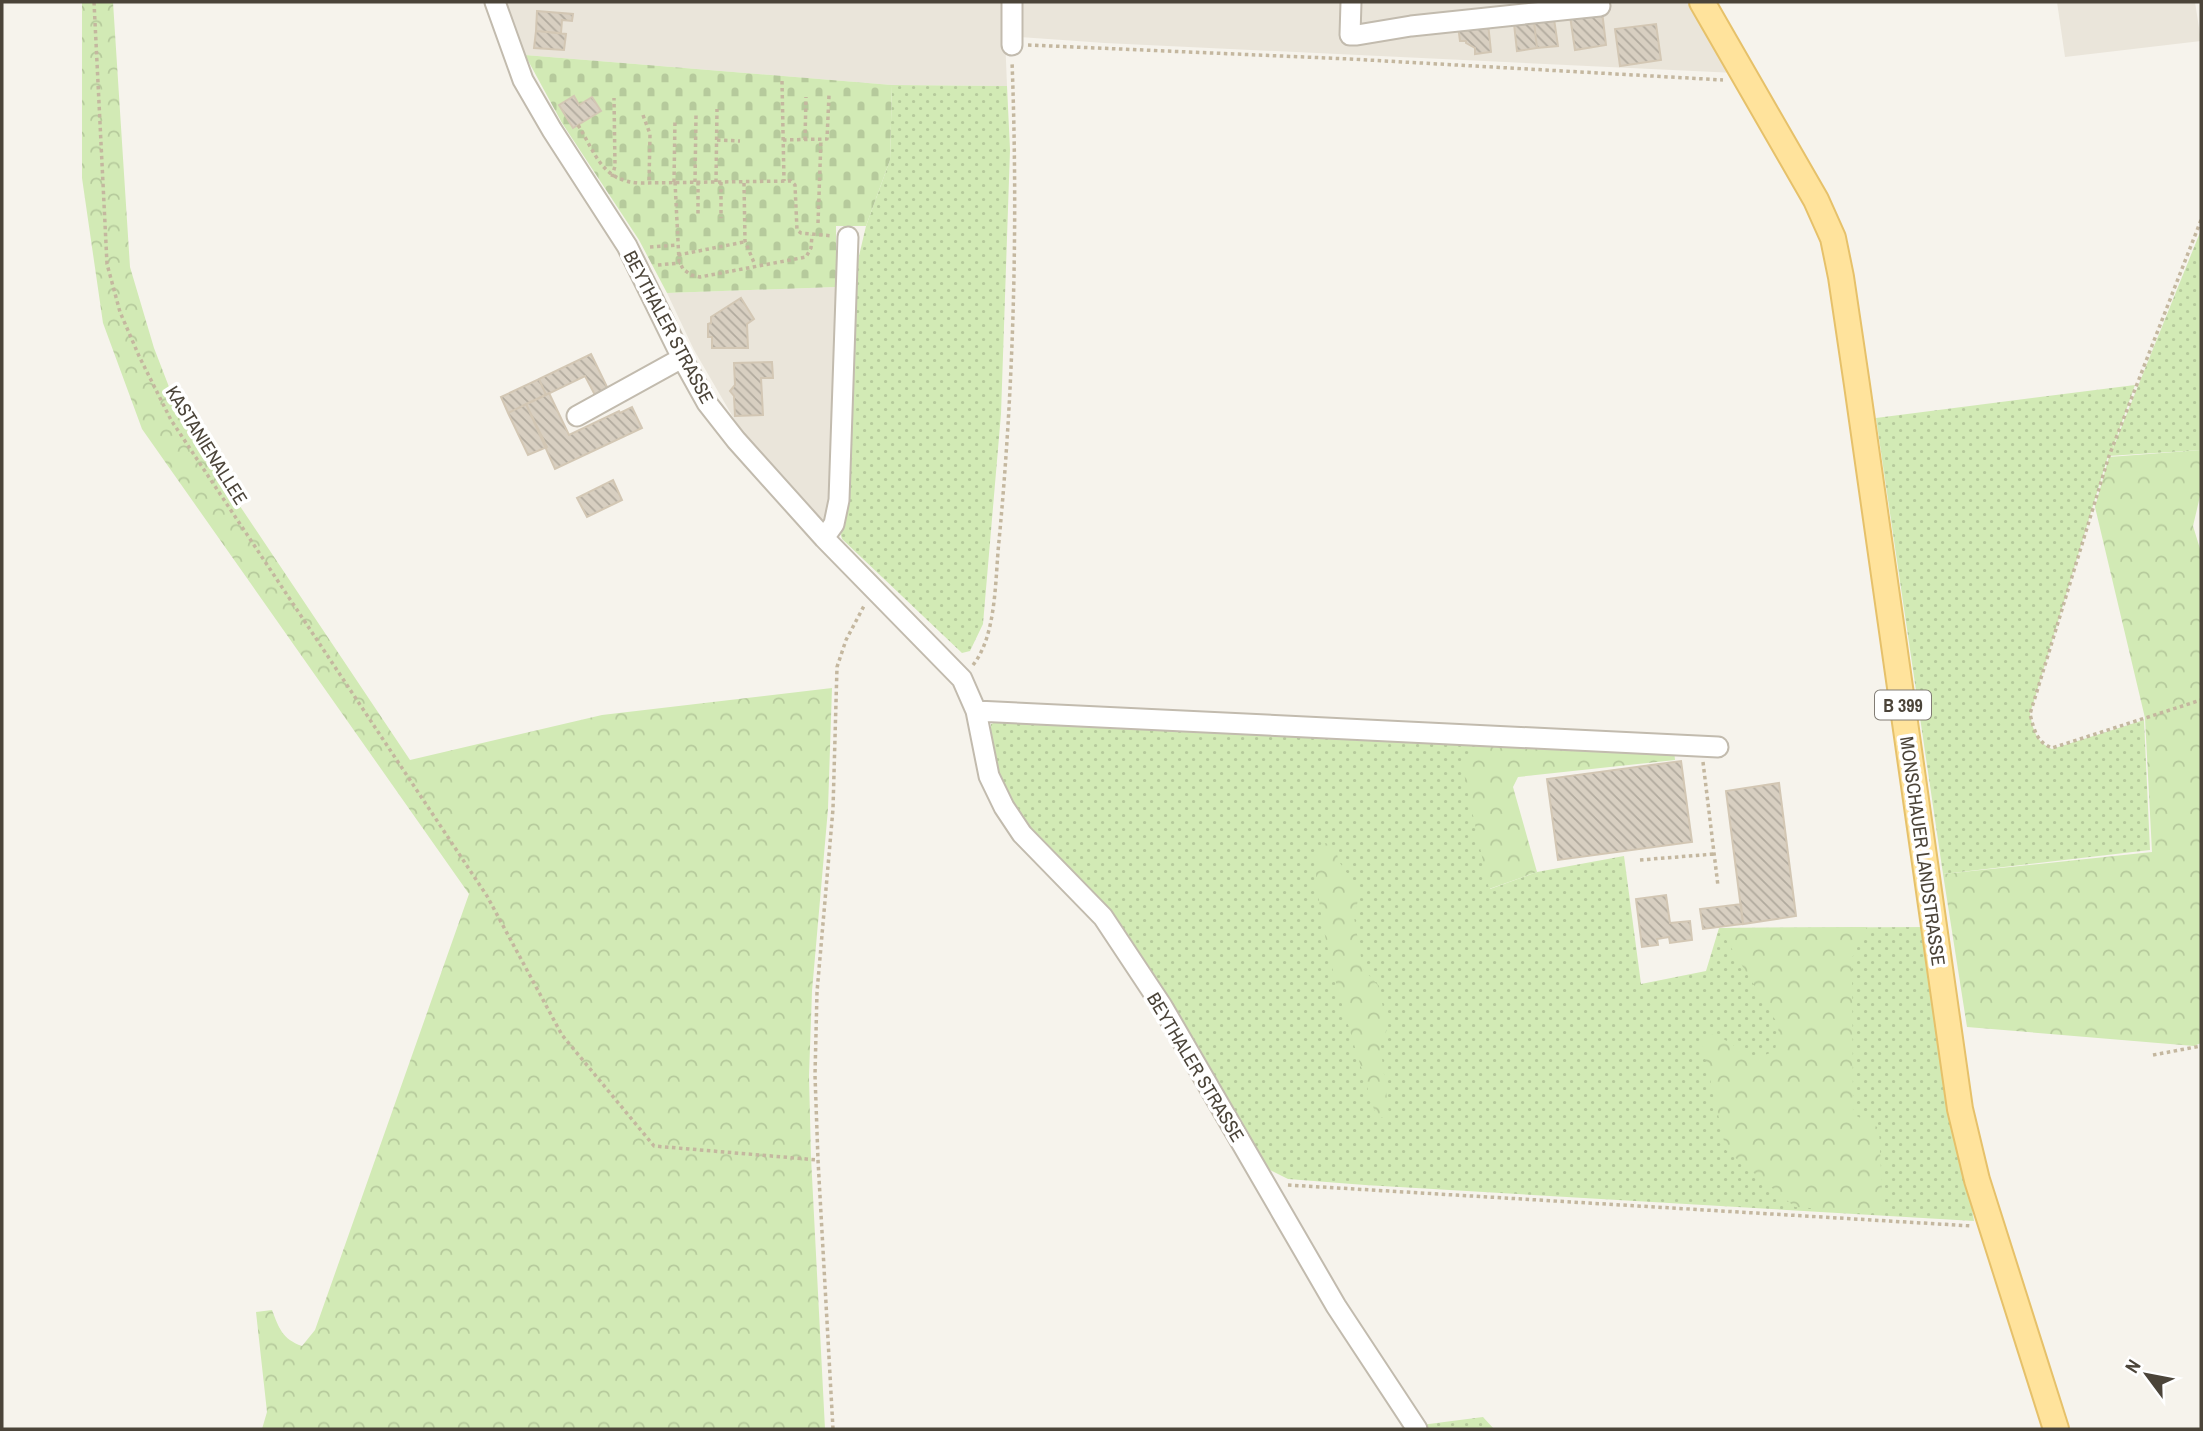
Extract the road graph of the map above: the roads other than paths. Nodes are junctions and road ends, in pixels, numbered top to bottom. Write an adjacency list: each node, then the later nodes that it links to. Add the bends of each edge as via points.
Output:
1 (495, 2): 8 (street, BEYTHALER STRASSE, via 523,80 627,246)
2 (1012, 2): 6 (street)
3 (1351, 2): 5 (street, via 1350,35 1357,36)
4 (1702, 2): 14 (main road, MONSCHAUER LANDSTRASSE / B 399, via 1833,238 1959,1109)
5 (1600, 6)
6 (1012, 45)
7 (848, 237): 10 (street, via 839,499 834,524)
8 (682, 358): 9 (street); 10 (street, BEYTHALER STRASSE, via 729,430)
9 (577, 416)
10 (824, 538): 11 (street, BEYTHALER STRASSE, via 962,679)
11 (976, 711): 12 (street); 13 (street, BEYTHALER STRASSE, via 989,776 1004,807 1022,834 1103,917 1162,1006 1336,1306)
12 (1710, 747)
13 (1417, 1429)
14 (2056, 1429)

